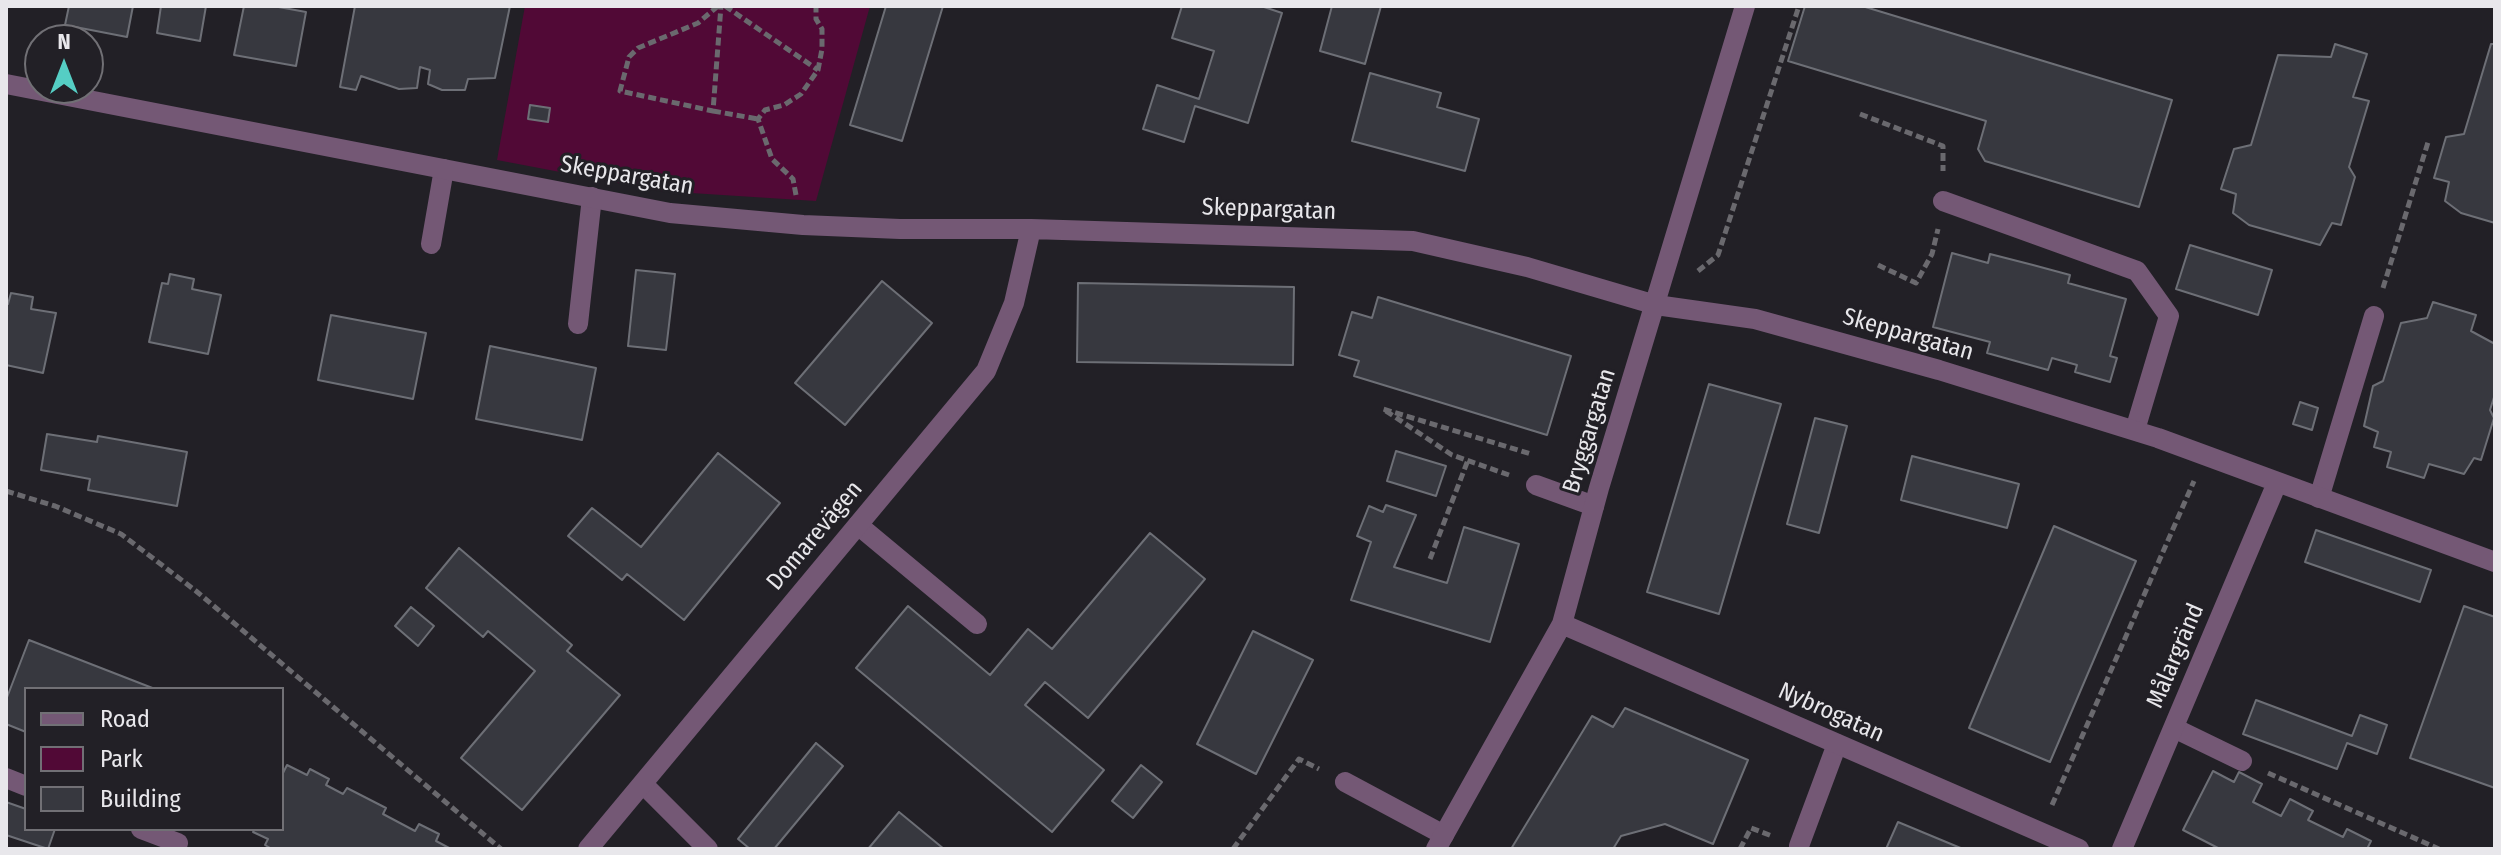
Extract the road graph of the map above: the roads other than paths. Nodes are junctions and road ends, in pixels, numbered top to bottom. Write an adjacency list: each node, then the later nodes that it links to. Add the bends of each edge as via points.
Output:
1 (1745, 6): 8 (street, Bryggargatan)
2 (6, 84): 3 (street, Skeppargatan)
3 (444, 169): 4 (street, Skeppargatan); 7 (street)
4 (592, 197): 6 (street, Skeppargatan, via 670,213 803,225); 10 (street)
5 (1943, 201): 11 (street, via 2137,271 2169,316)
6 (1031, 229): 8 (street, Skeppargatan, via 1413,241); 16 (street, Domarevägen, via 1014,303 986,371)
7 (431, 244)
8 (1656, 305): 11 (street, Skeppargatan, via 1755,319); 15 (street, Bryggargatan)
9 (2374, 316): 14 (street)
10 (578, 324)
11 (2135, 430): 12 (street, Skeppargatan)
12 (2277, 483): 14 (street, Skeppargatan); 20 (street, Målargränd)
13 (1536, 485): 15 (street)
14 (2319, 498): 17 (street, Skeppargatan)
15 (1594, 506): 19 (street, Bryggargatan)
16 (858, 525): 18 (street); 24 (street, Domarevägen)
17 (2495, 562)
18 (977, 624)
19 (1562, 624): 21 (street, Nybrogatan); 26 (street, Bryggargatan)
20 (2174, 728): 22 (street); 32 (street, Målargränd)
21 (1837, 744): 27 (street); 31 (street, Nybrogatan)
22 (2242, 761)
23 (1345, 782): 26 (street)
24 (643, 784): 29 (street, Domarevägen); 30 (street)
25 (146, 831): 28 (street, via 178,843)
26 (1440, 842)
27 (1799, 846)
28 (175, 849)
29 (588, 849)
30 (708, 849)
31 (2079, 849)
32 (2122, 849)

